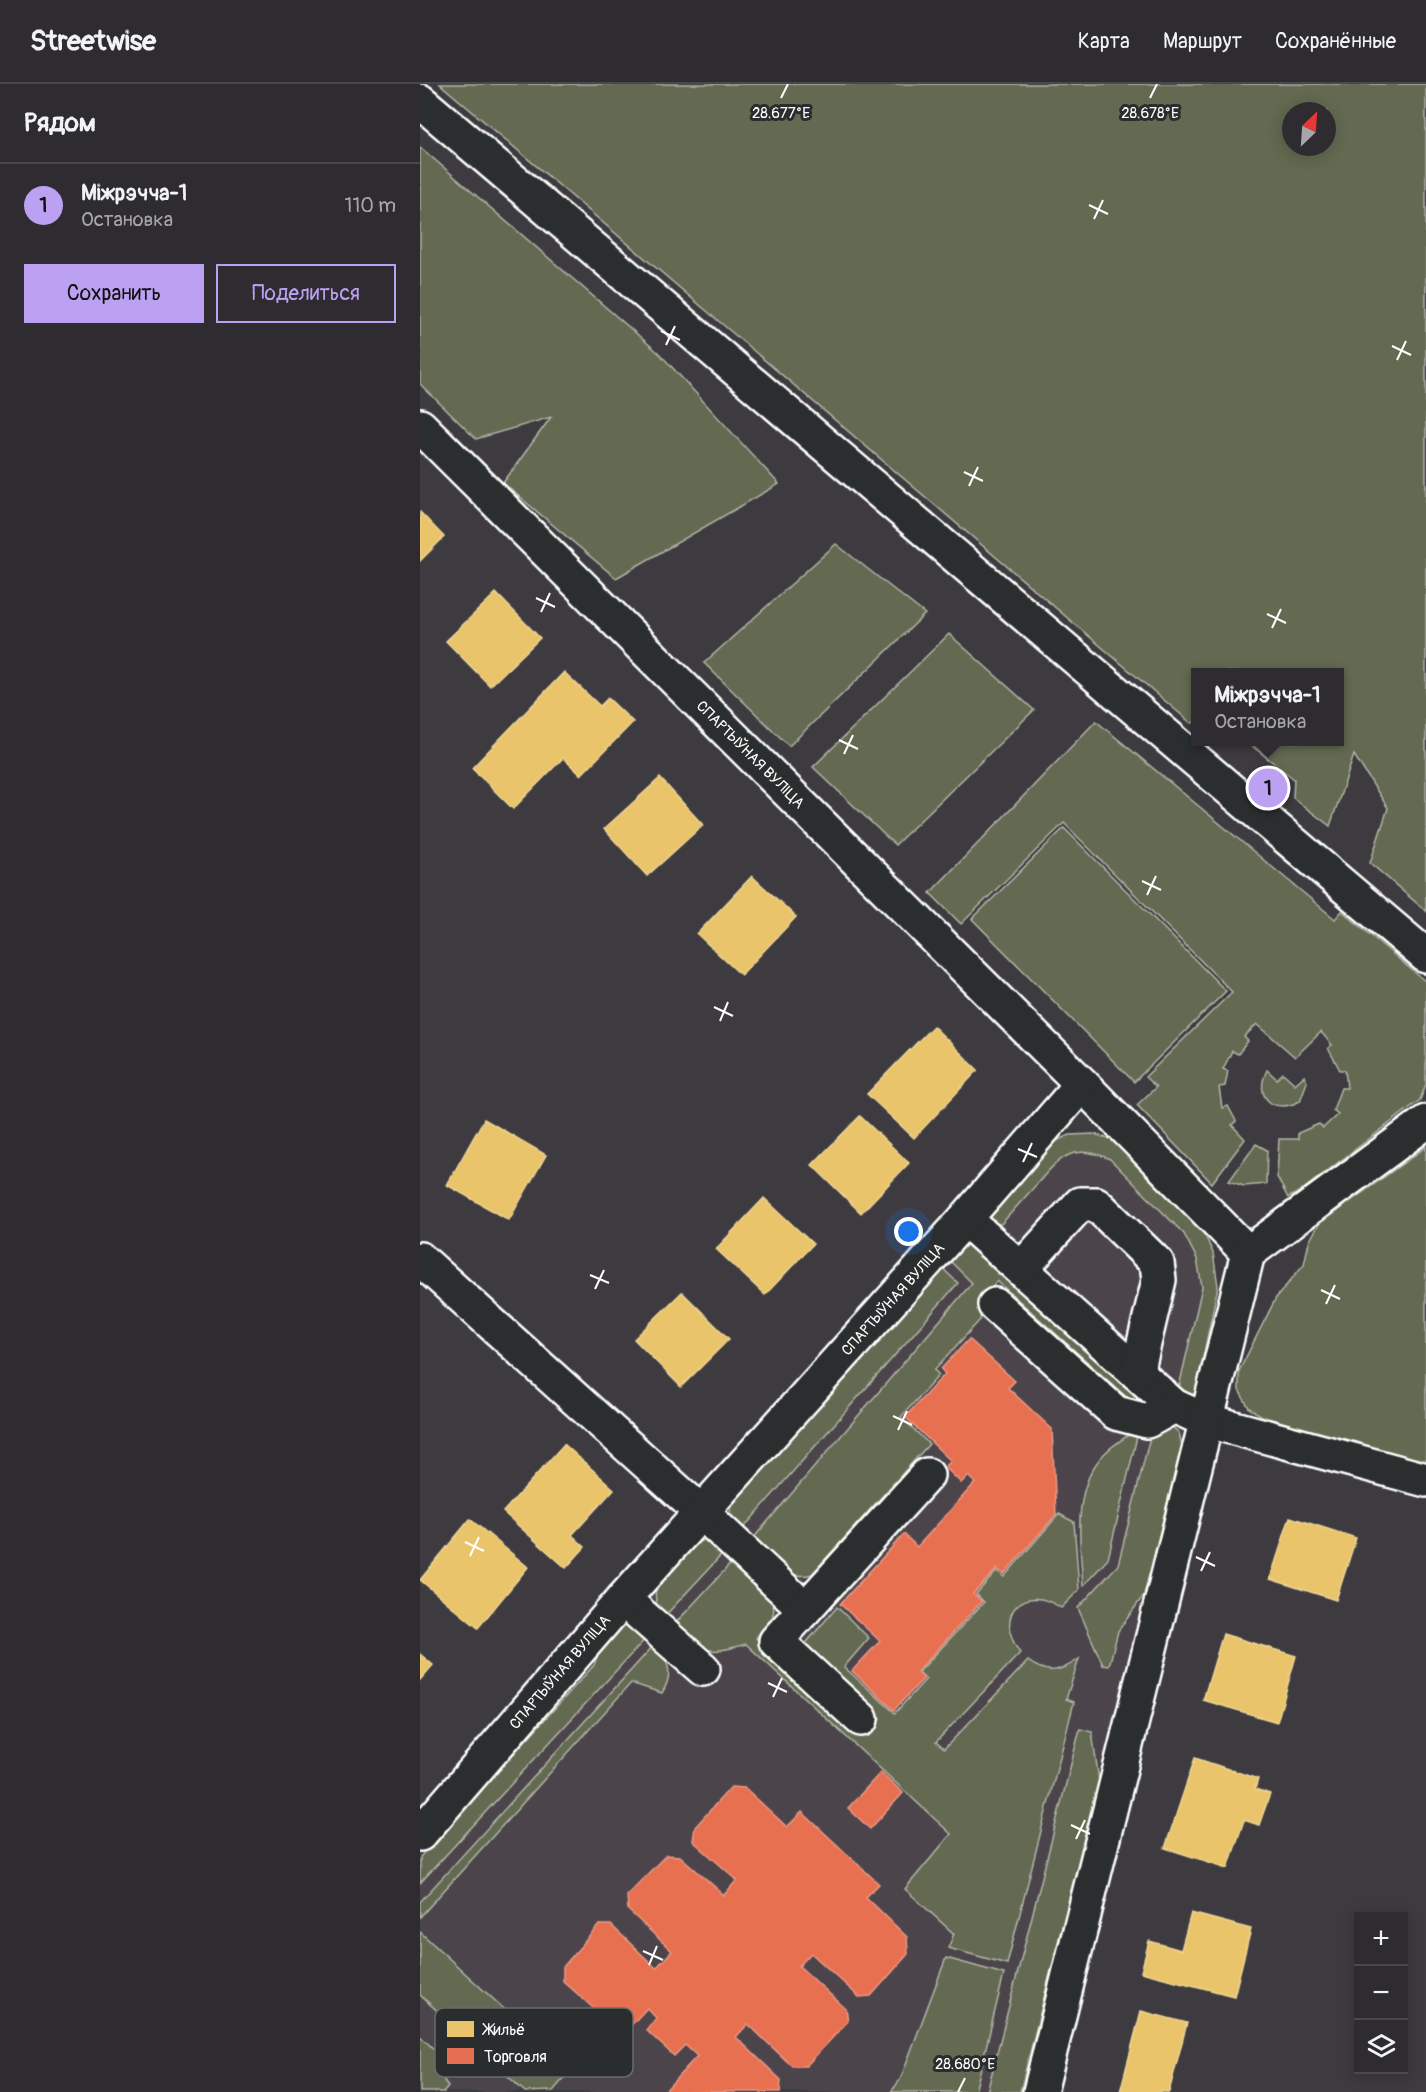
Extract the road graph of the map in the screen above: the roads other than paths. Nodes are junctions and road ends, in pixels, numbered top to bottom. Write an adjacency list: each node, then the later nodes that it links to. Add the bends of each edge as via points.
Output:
1 (420, 101): 3 (street)
2 (420, 426): 4 (street, СПАРТЫЎНАЯ ВУЛІЦА)
3 (1426, 956)
4 (1082, 1084): 6 (street, СПАРТЫЎНАЯ ВУЛІЦА); 7 (street, СПАРТЫЎНАЯ ВУЛІЦА)
5 (1426, 1122): 7 (street)
6 (965, 1218): 9 (street); 16 (street, СПАРТЫЎНАЯ ВУЛІЦА)
7 (1248, 1253): 13 (street)
8 (420, 1259): 16 (street)
9 (1021, 1269): 11 (street); 11 (street, via 1080,1204 1096,1204 1157,1263 1159,1280)
10 (995, 1305): 12 (street, via 1116,1413 1147,1421)
11 (1137, 1373): 12 (street)
12 (1174, 1406): 13 (street)
13 (1205, 1420): 15 (street); 22 (street)
14 (927, 1475): 18 (street)
15 (1426, 1480)
16 (701, 1512): 17 (street, СПАРТЫЎНАЯ ВУЛІЦА); 18 (street)
17 (623, 1599): 19 (street); 21 (street, СПАРТЫЎНАЯ ВУЛІЦА)
18 (805, 1609): 20 (street, via 776,1641)
19 (703, 1669)
20 (861, 1719)
21 (420, 1834)
22 (1040, 2092)

